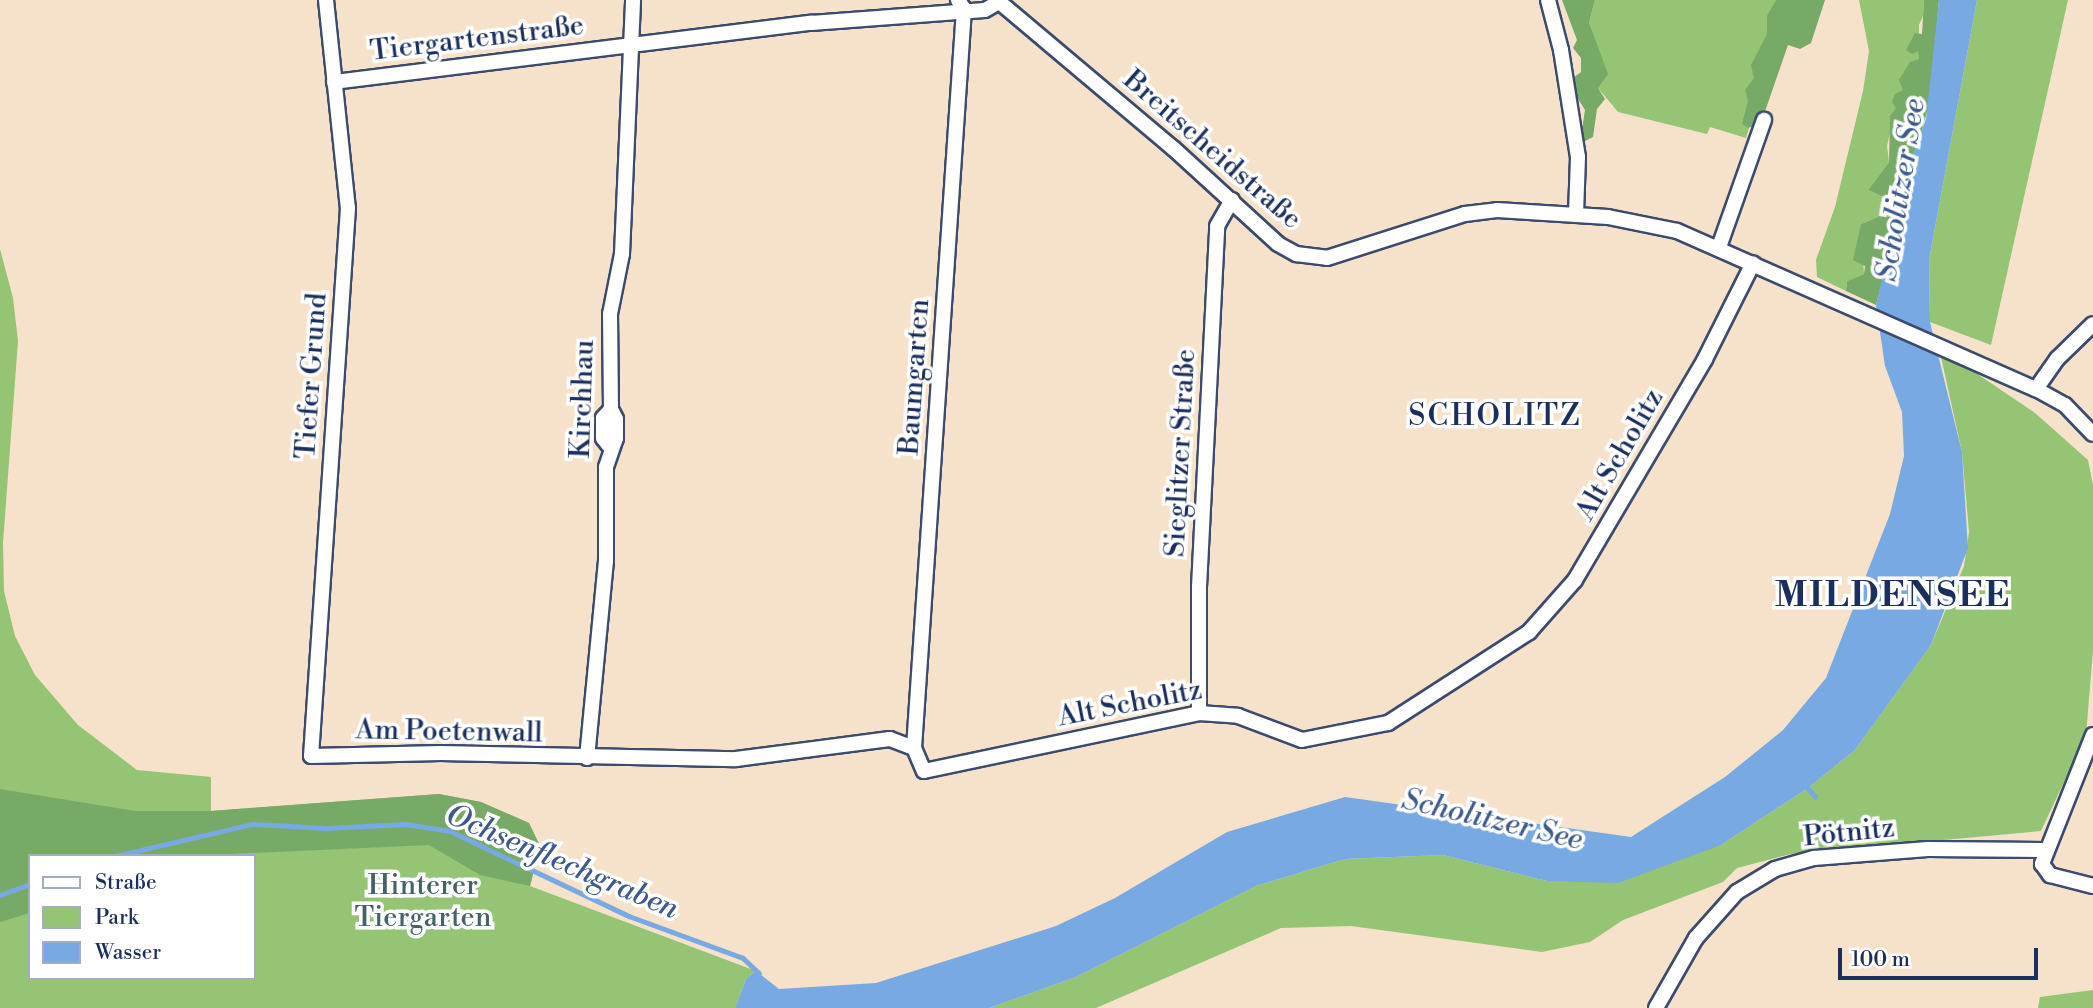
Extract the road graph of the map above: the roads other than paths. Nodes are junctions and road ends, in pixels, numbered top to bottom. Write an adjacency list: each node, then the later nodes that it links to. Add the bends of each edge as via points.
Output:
1 (326, 0): 7 (street, Tiefer Grund)
2 (633, 0): 6 (street, Kirchhau)
3 (1548, 0): 10 (street, via 1562,50 1578,157)
4 (998, 1): 5 (street, Tiergartenstraße, via 985,10); 9 (street, Breitscheidstraße)
5 (961, 5): 6 (street, Tiergartenstraße); 18 (street, Baumgarten)
6 (630, 44): 7 (street, Tiergartenstraße); 20 (street, Kirchhau, via 631,119 622,254 610,314 611,409 616,438 610,447 606,561)
7 (334, 82): 19 (street, Tiefer Grund, via 348,208)
8 (1764, 120): 11 (street)
9 (1232, 200): 10 (street, Breitscheidstraße, via 1278,244 1316,258 1480,211); 16 (street, Sieglitzer Straße, via 1217,226 1200,573)
10 (1576, 214): 11 (street, Breitscheidstraße, via 1677,231)
11 (1719, 247): 12 (street, Breitscheidstraße)
12 (1753, 263): 14 (street, Breitscheidstraße); 16 (street, Alt Scholitz, via 1705,359 1614,516 1575,580 1529,632 1388,723 1302,740 1238,716)
13 (2093, 324): 14 (street, via 2057,359)
14 (2036, 389): 15 (street, Breitscheidstraße, via 2065,405)
15 (2093, 434)
16 (1199, 713): 18 (street, Alt Scholitz, via 924,771)
17 (2093, 735): 21 (street)
18 (914, 748): 20 (street, via 890,739 736,759)
19 (311, 757): 20 (street, Am Poetenwall, via 441,753)
20 (587, 758)
21 (2044, 850): 22 (street, via 2042,864 2050,875); 23 (street, Pötnitz, via 1928,849 1814,858 1775,869 1737,892 1696,938)
22 (2093, 886)
23 (1656, 1008)

